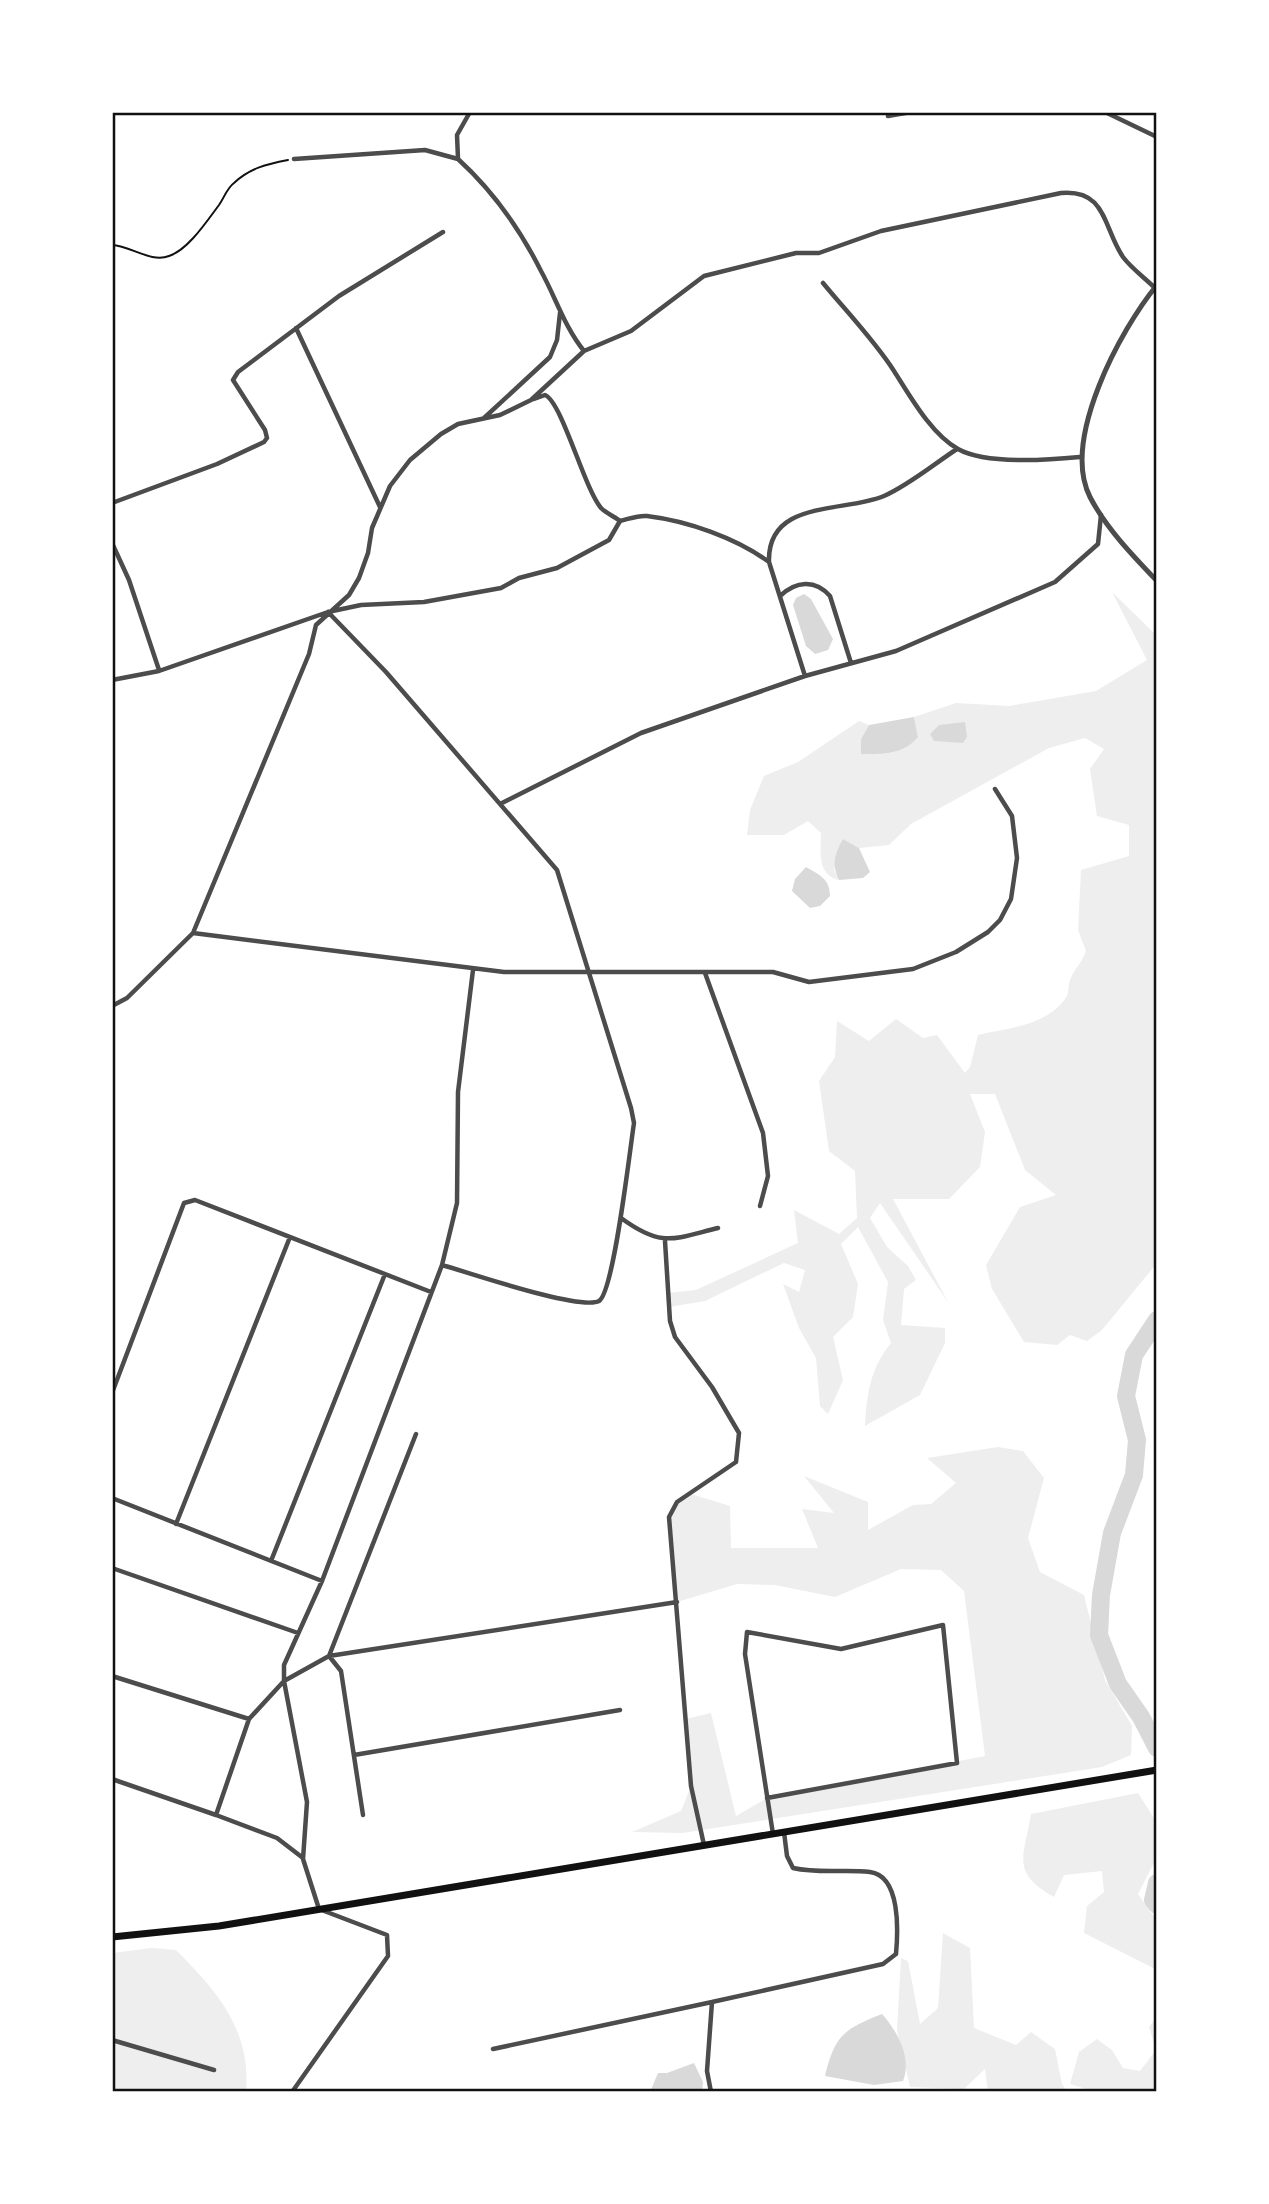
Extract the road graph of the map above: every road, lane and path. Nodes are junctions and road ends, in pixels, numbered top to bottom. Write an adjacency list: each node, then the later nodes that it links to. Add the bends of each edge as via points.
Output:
1 (470, 112): 7 (street, via 457,135)
2 (911, 112): 4 (street)
3 (1104, 112): 5 (street)
4 (888, 116)
5 (1157, 137)
6 (293, 159): 7 (street, via 425,150); 9 (path, via 258,166 232,184 182,248 169,257 150,257)
7 (458, 159): 12 (street, via 499,200)
8 (443, 232): 13 (street)
9 (112, 245)
10 (823, 282): 17 (street, via 893,370 910,402)
11 (1156, 287): 14 (street, via 1124,257 1105,215 1092,201 1078,192 1060,193 881,231 819,253 796,253 704,276 631,331); 18 (street, via 1099,384)
12 (560, 312): 14 (street); 16 (street, via 550,357)
13 (296, 328): 19 (street, via 233,380 265,430 264,442); 20 (street)
14 (584, 351): 15 (street)
15 (531, 400): 16 (street); 22 (street, via 545,395 555,403 601,509)
16 (484, 418): 20 (street, via 458,424 426,445 390,486)
17 (957, 449): 18 (street, via 1007,458); 24 (street, via 883,496 787,522 775,533)
18 (1080, 457): 21 (street, via 1089,496)
19 (112, 503)
20 (380, 508): 27 (street, via 359,578 349,595)
21 (1101, 514): 25 (street); 28 (street, via 1098,544 1055,582 896,652)
22 (620, 521): 24 (street, via 644,516 680,523 754,551); 27 (street, via 609,540 557,568 501,588)
23 (112, 543): 29 (street)
24 (769, 562): 26 (street)
25 (1157, 581)
26 (780, 596): 28 (street, via 791,586 803,584 824,589 831,596); 30 (street)
27 (328, 612): 29 (street); 33 (street); 34 (street, via 316,625 309,654)
28 (851, 663): 30 (street)
29 (159, 671): 31 (street)
30 (805, 676): 33 (street, via 640,733)
31 (112, 680)
32 (996, 789): 37 (street, via 1012,816 1016,880 1000,920 975,942 913,969 809,982 773,972)
33 (502, 803): 36 (street, via 557,870)
34 (193, 933): 35 (street); 38 (street, via 127,998)
35 (473, 970): 36 (street, via 536,974); 44 (street, via 458,1092 457,1203)
36 (587, 970): 37 (street); 40 (street, via 634,1123)
37 (705, 973): 39 (street, via 763,1133 768,1175)
38 (112, 1006)
39 (760, 1206)
40 (621, 1218): 43 (street); 44 (street, via 607,1290 593,1303 558,1298)
41 (718, 1228): 43 (street)
42 (290, 1237): 45 (street); 47 (street, via 195,1200 184,1203); 50 (street)
43 (665, 1241): 54 (street, via 675,1337 739,1433 736,1462 677,1502 669,1517)
44 (442, 1265): 46 (street)
45 (384, 1274): 46 (street); 51 (street)
46 (431, 1292): 53 (street)
47 (112, 1393)
48 (416, 1434): 56 (street)
49 (112, 1498): 50 (street)
50 (176, 1524): 51 (street)
51 (271, 1561): 53 (street)
52 (112, 1568): 55 (street)
53 (322, 1581): 55 (street)
54 (677, 1602): 56 (street); 69 (street, via 691,1786)
55 (298, 1633): 58 (street, via 284,1665)
56 (329, 1656): 58 (street); 61 (street, via 341,1671)
57 (112, 1676): 60 (street)
58 (284, 1681): 60 (street); 70 (street, via 307,1802)
59 (620, 1710): 61 (street)
60 (249, 1719): 65 (street)
61 (354, 1755): 66 (street)
62 (1157, 1770): 67 (main road)
63 (112, 1779): 65 (street)
64 (767, 1798): 64 (street, via 745,1654 747,1632 841,1649 943,1625 957,1763); 68 (street)
65 (216, 1815): 70 (street, via 276,1838)
66 (363, 1815)
67 (784, 1832): 68 (main road); 73 (street, via 793,1868 816,1873 873,1872 888,1884 899,1921 896,1954 883,1964)
68 (773, 1834): 69 (main road)
69 (704, 1845): 71 (main road)
70 (303, 1859): 71 (street)
71 (318, 1909): 72 (main road, via 219,1926); 77 (street, via 387,1935 387,1956)
72 (112, 1937)
73 (712, 2002): 75 (street); 78 (street, via 707,2071)
74 (112, 2040): 76 (street)
75 (492, 2049)
76 (214, 2070)
77 (292, 2092)
78 (711, 2092)

